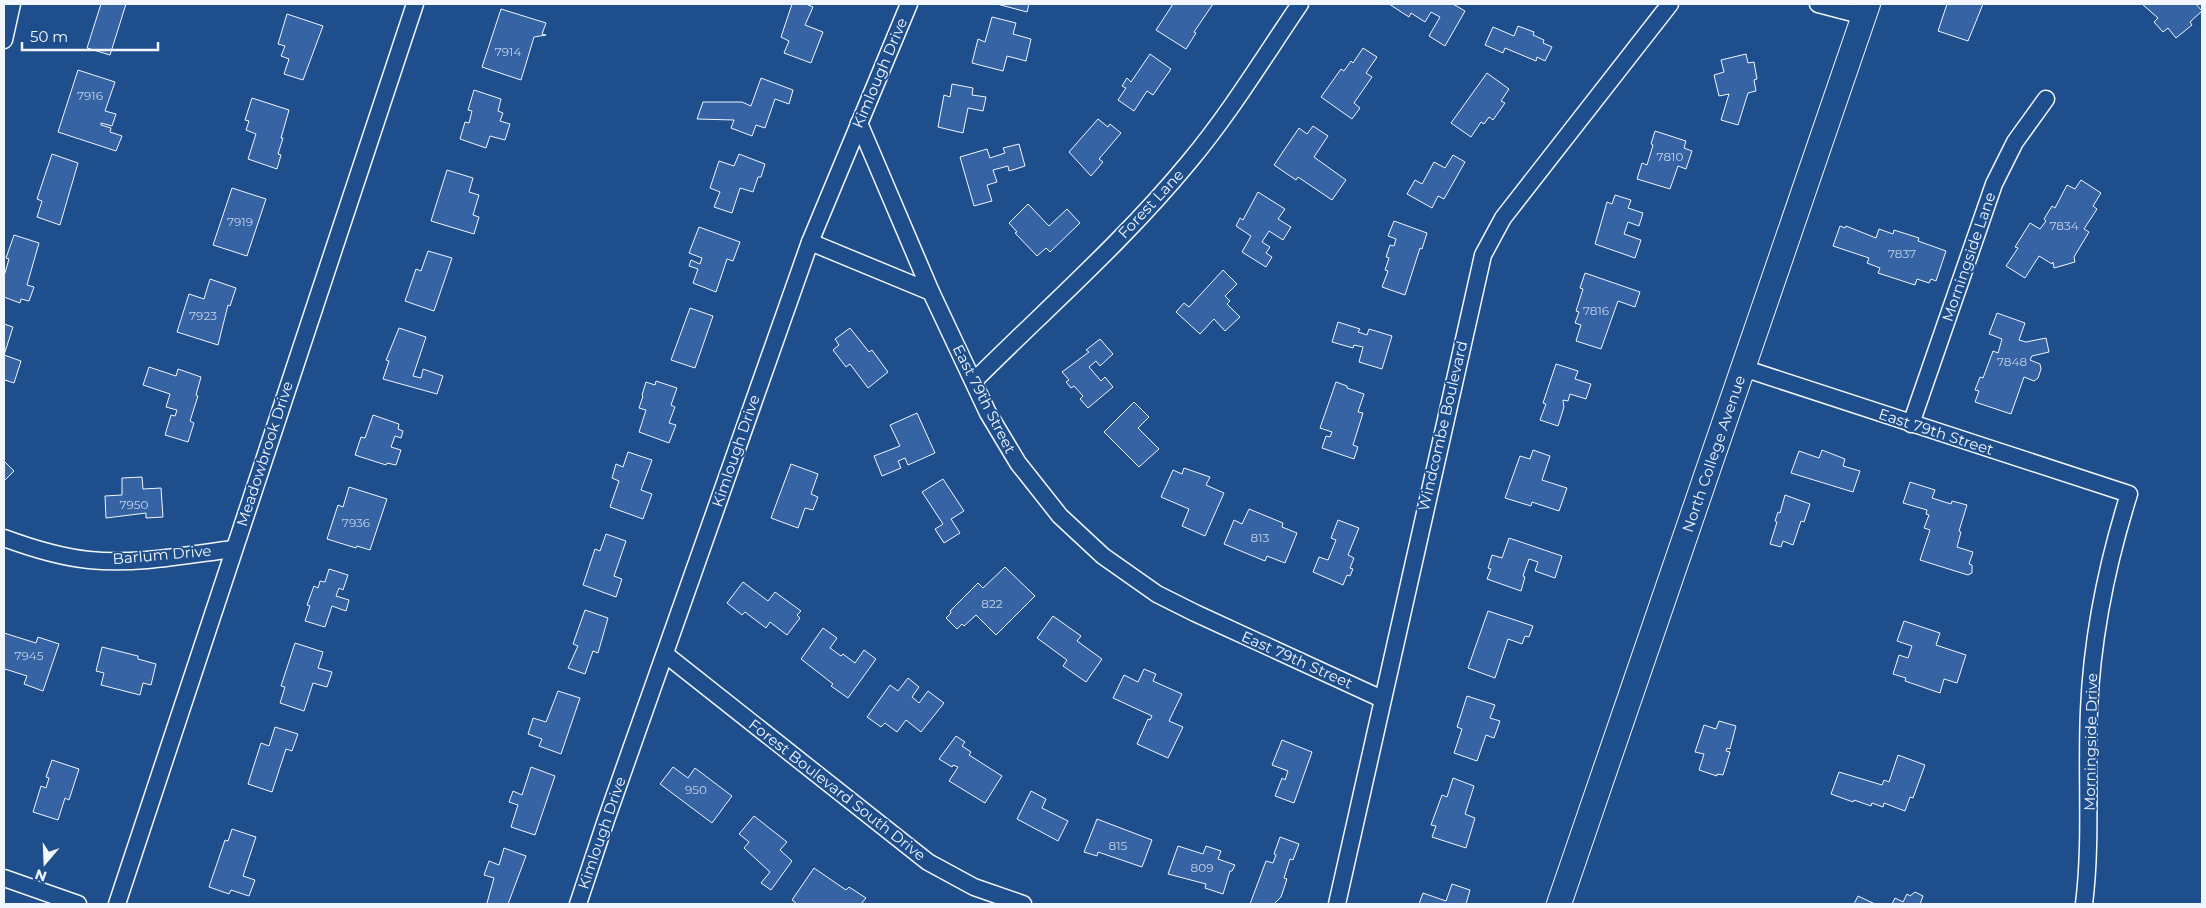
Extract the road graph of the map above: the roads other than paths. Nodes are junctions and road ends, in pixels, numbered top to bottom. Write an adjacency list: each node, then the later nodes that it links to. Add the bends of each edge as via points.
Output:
1 (12, 4): 8 (street)
2 (415, 4): 18 (street, Meadowbrook Drive)
3 (909, 4): 10 (street, Kimlough Drive)
4 (1300, 4): 14 (street, Forest Lane, via 1221,121 1167,189)
5 (1670, 4): 20 (street, Windcombe Boulevard, via 1503,218 1485,250)
6 (1818, 4): 7 (street)
7 (1866, 10): 13 (main road, North College Avenue)
8 (4, 40)
9 (2046, 99): 15 (street, Morningside Lane, via 2015,142 1994,184)
10 (859, 123): 11 (street, Kimlough Drive); 12 (street, East 79th Street)
11 (810, 242): 12 (street); 19 (street, Kimlough Drive)
12 (931, 292): 14 (street, East 79th Street)
13 (1743, 368): 15 (street, East 79th Street); 27 (main road, North College Avenue)
14 (974, 381): 20 (street, East 79th Street, via 1005,442 1043,497 1077,534 1109,561 1172,602)
15 (1911, 424): 16 (street, East 79th Street)
16 (2130, 494): 28 (street, Morningside Drive, via 2107,574 2092,665 2088,725 2089,848)
17 (4, 538): 18 (street, Barlum Drive, via 47,552 89,560 140,560)
18 (233, 549): 23 (street, Meadowbrook Drive)
19 (665, 654): 24 (street, Kimlough Drive); 25 (street, Forest Boulevard South Drive, via 928,862 974,887)
20 (1382, 699): 26 (street, Windcombe Boulevard)
21 (4, 878): 22 (street)
22 (78, 904)
23 (117, 904)
24 (578, 904)
25 (1023, 904)
26 (1337, 904)
27 (1559, 904)
28 (2084, 904)

